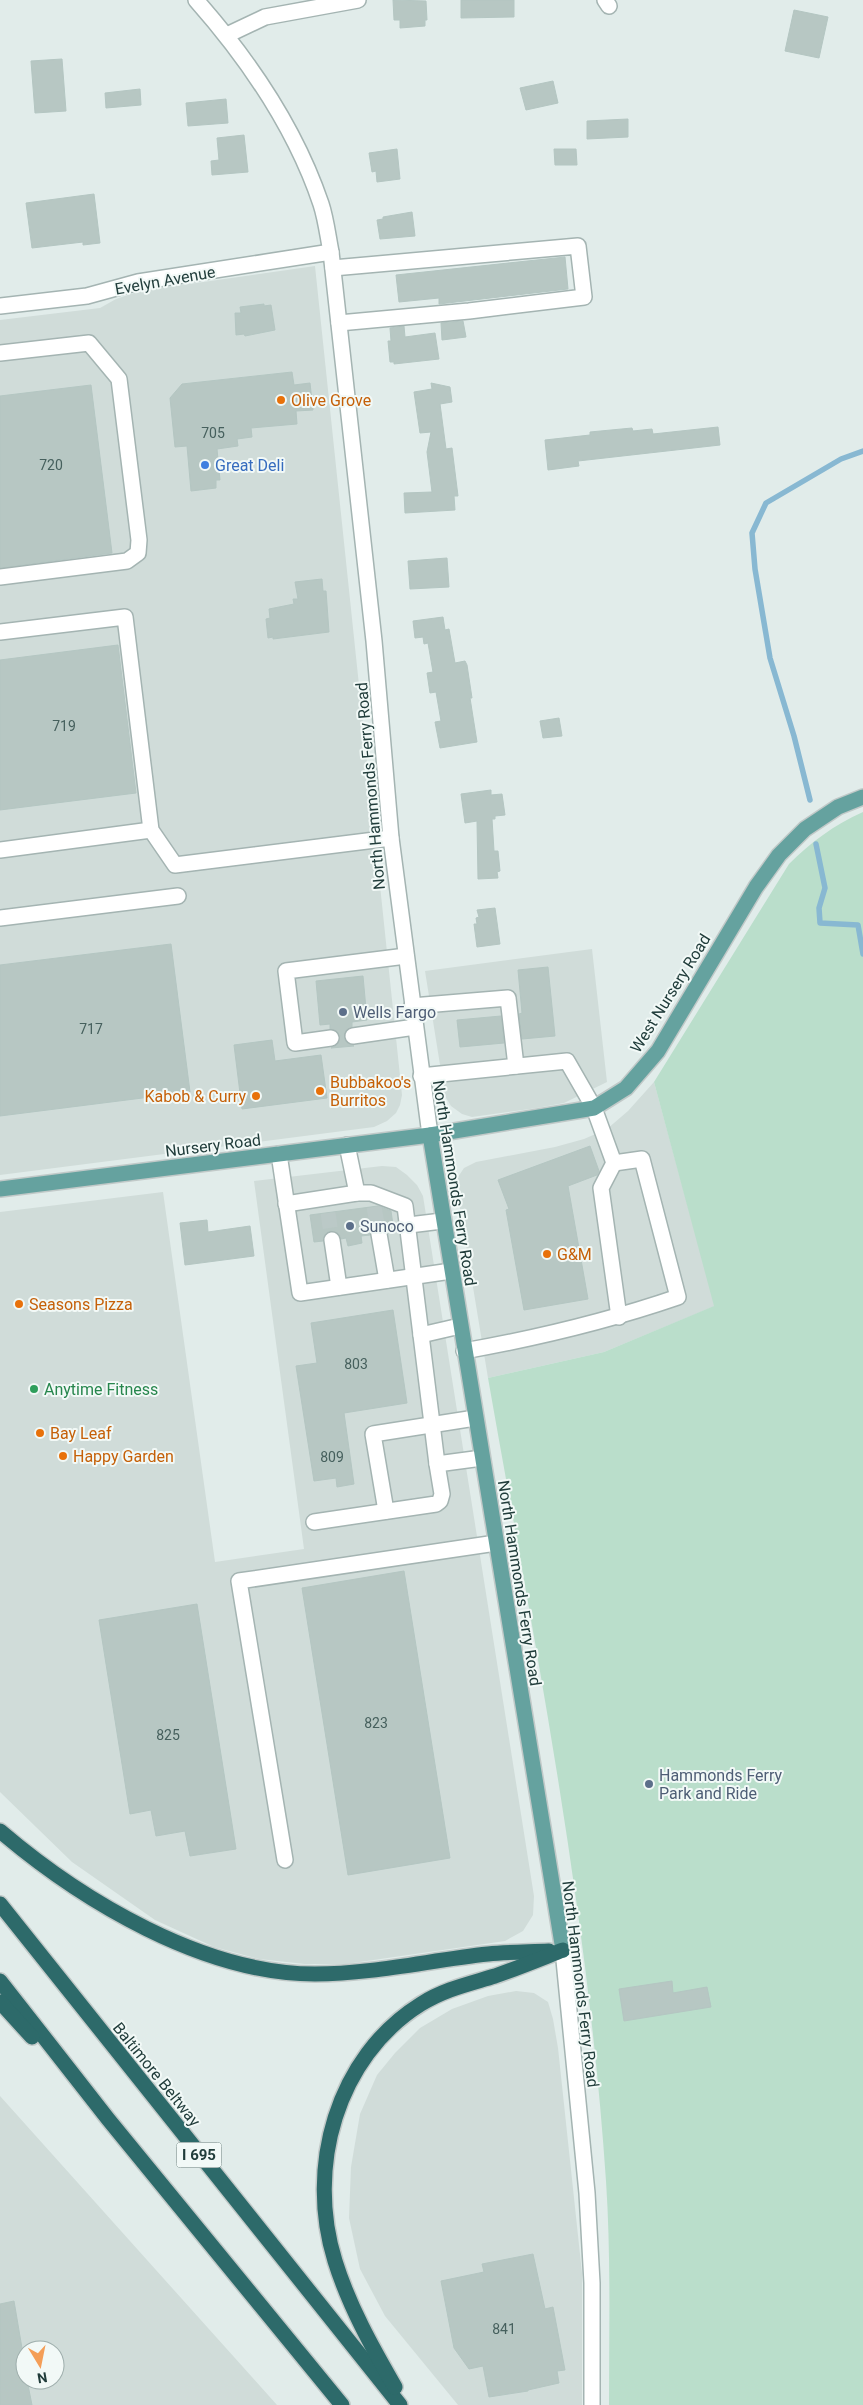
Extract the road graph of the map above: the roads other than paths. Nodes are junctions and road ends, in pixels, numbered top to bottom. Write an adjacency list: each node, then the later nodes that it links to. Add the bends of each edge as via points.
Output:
1 (196, 0): 3 (street, North Hammonds Ferry Road)
2 (358, 0): 3 (street, via 265,18)
3 (227, 35): 4 (street, North Hammonds Ferry Road, via 272,100 302,156 321,206)
4 (331, 252): 5 (street, North Hammonds Ferry Road); 6 (street, Evelyn Avenue, via 138,282 87,296)
5 (333, 268): 7 (street, North Hammonds Ferry Road); 7 (street, via 578,246 584,298)
6 (0, 306)
7 (339, 323): 13 (street, North Hammonds Ferry Road, via 375,650)
8 (0, 353): 9 (street, via 89,343 119,378 139,540 138,553 127,561)
9 (0, 577)
10 (0, 632): 12 (street, via 125,617)
11 (863, 797): 24 (main road, West Nursery Road, via 838,807 805,829 779,855 756,887 658,1051 626,1088)
12 (151, 830): 13 (street, via 175,865); 14 (street)
13 (391, 838): 17 (street, North Hammonds Ferry Road)
14 (0, 850)
15 (178, 896): 16 (street)
16 (0, 918)
17 (406, 956): 18 (street, North Hammonds Ferry Road); 21 (street, via 286,971 295,1043)
18 (412, 1006): 19 (street, North Hammonds Ferry Road); 22 (street, via 508,998)
19 (415, 1027): 20 (street); 23 (street, North Hammonds Ferry Road)
20 (353, 1036)
21 (331, 1038)
22 (516, 1066): 23 (street); 24 (street, via 567,1062)
23 (421, 1076): 25 (street, North Hammonds Ferry Road)
24 (594, 1108): 25 (main road, West Nursery Road); 28 (street)
25 (430, 1135): 26 (main road, Nursery Road); 32 (main road, North Hammonds Ferry Road)
26 (347, 1145): 27 (main road, Nursery Road); 30 (street)
27 (279, 1154): 29 (main road, Nursery Road); 31 (street)
28 (614, 1163): 40 (street, via 601,1188); 40 (street, via 642,1159 678,1297)
29 (0, 1189)
30 (367, 1198): 31 (street, via 327,1206); 33 (street, via 406,1206)
31 (286, 1204): 39 (street, via 300,1292)
32 (442, 1221): 33 (street); 36 (main road, North Hammonds Ferry Road)
33 (409, 1226): 37 (street)
34 (379, 1234): 38 (street)
35 (332, 1240): 39 (street)
36 (451, 1271): 37 (street); 41 (main road, North Hammonds Ferry Road)
37 (415, 1276): 38 (street); 42 (street)
38 (386, 1280): 39 (street)
39 (339, 1287)
40 (619, 1317): 43 (street)
41 (460, 1326): 42 (street); 43 (main road, North Hammonds Ferry Road)
42 (420, 1335): 45 (street)
43 (464, 1351): 44 (main road, North Hammonds Ferry Road)
44 (475, 1418): 45 (street); 46 (main road, North Hammonds Ferry Road)
45 (432, 1424): 47 (street); 48 (street, via 373,1434)
46 (482, 1458): 47 (street); 50 (main road, North Hammonds Ferry Road)
47 (437, 1464): 48 (street, via 442,1494 440,1501)
48 (386, 1511): 49 (street)
49 (314, 1522)
50 (496, 1543): 52 (street, via 239,1581); 54 (main road, North Hammonds Ferry Road)
51 (0, 1831): 54 (highway, via 60,1876 120,1914 178,1944 230,1962 281,1972 316,1974 358,1972 490,1954)
52 (285, 1860)
53 (0, 1904): 59 (highway, Baltimore Beltway / I 695)
54 (563, 1950): 60 (highway, via 494,1976 458,1985 421,2004 391,2027 366,2054 343,2092 330,2134 324,2177 326,2218 335,2260 347,2294 370,2343); 61 (street, North Hammonds Ferry Road, via 587,2193 592,2283)
55 (0, 1981): 57 (highway, I 695)
56 (0, 2002): 57 (highway)
57 (108, 2119): 58 (highway, I 695)
58 (342, 2405)
59 (400, 2405)
60 (406, 2405)
61 (592, 2405)

